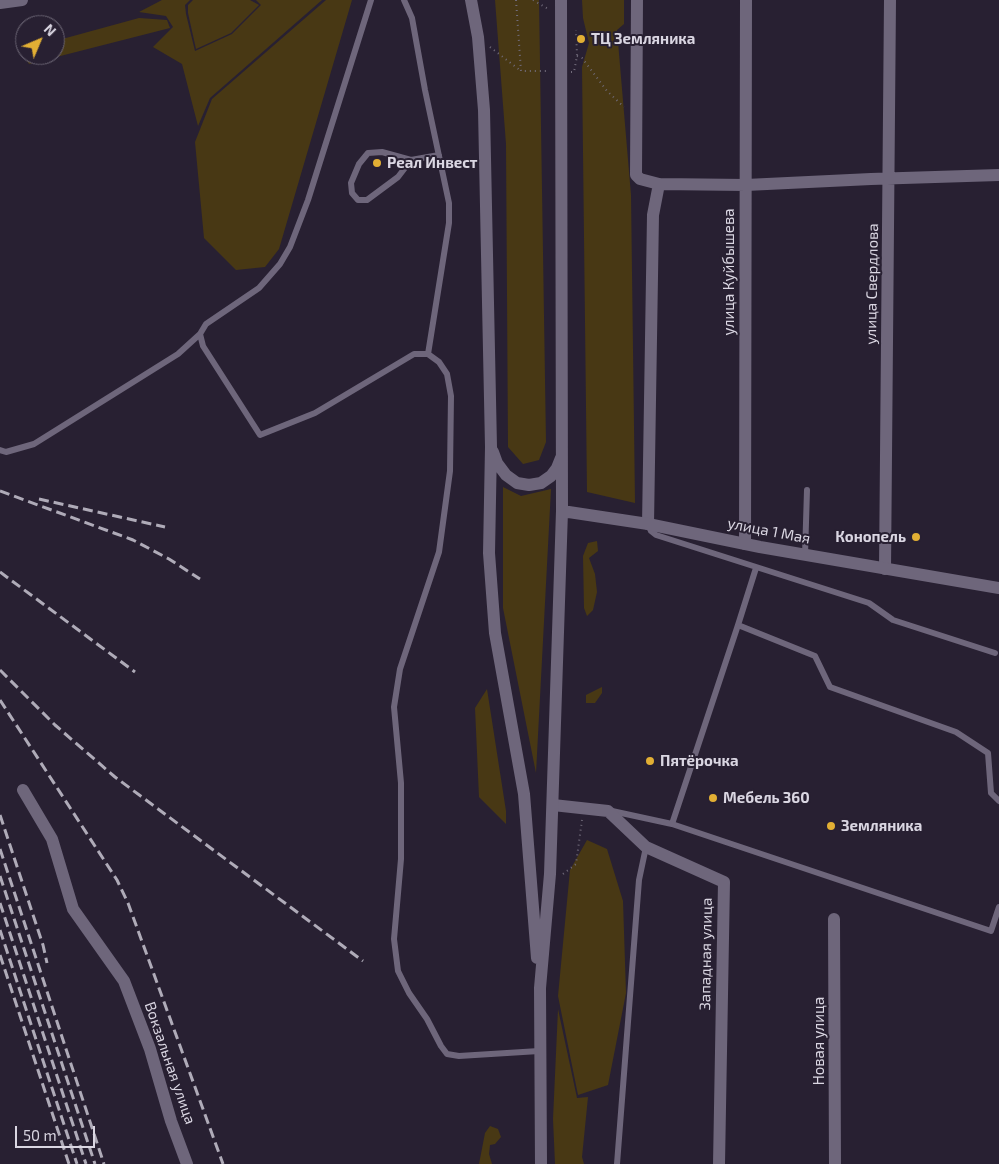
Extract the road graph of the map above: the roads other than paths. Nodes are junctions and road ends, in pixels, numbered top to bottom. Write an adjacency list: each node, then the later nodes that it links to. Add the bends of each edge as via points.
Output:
1 (22, 0): 9 (street)
2 (371, 0): 16 (lane, via 311,191 290,246 280,264 259,288 206,324)
3 (404, 0): 10 (lane, via 412,18)
4 (471, 0): 18 (street, via 484,110)
5 (561, 0): 20 (street)
6 (637, 0): 14 (street, via 636,175)
7 (746, 0): 15 (street, улица Куйбышева)
8 (890, 0): 13 (street, улица Свердлова)
9 (0, 2)
10 (438, 155): 11 (lane); 17 (lane, via 449,223)
11 (411, 160): 11 (lane, via 398,177 367,200 358,200 352,193 351,183 368,153 382,152)
12 (999, 175): 13 (street)
13 (889, 179): 15 (street); 27 (street, улица Свердлова)
14 (659, 184): 15 (street); 23 (street, via 653,215)
15 (746, 185): 24 (street, улица Куйбышева)
16 (200, 334): 17 (lane, via 203,346 260,435 315,413 414,354); 19 (lane, via 178,354 34,444 6,452)
17 (428, 354): 40 (lane, via 447,374 451,396 450,471 439,552 400,669 394,707 401,783 401,860 394,939 398,972 447,1054)
18 (491, 447): 20 (street, via 506,475 517,483 529,485 541,483 550,476); 39 (street, via 488,552 495,633 524,794)
19 (0, 450)
20 (562, 456): 22 (street)
21 (807, 490): 25 (lane)
22 (562, 511): 23 (street, улица 1 Мая); 33 (street)
23 (648, 524): 24 (street, улица 1 Мая); 26 (lane, via 650,531 656,534)
24 (745, 544): 25 (street, улица 1 Мая)
25 (805, 555): 27 (street, улица 1 Мая)
26 (756, 568): 29 (lane); 30 (lane, via 869,603 893,620)
27 (886, 569): 28 (street, улица 1 Мая)
28 (999, 588)
29 (738, 625): 32 (lane, via 816,656 830,687 956,732 988,753 990,793); 35 (lane)
30 (996, 653)
31 (23, 790): 41 (street, Вокзальная улица, via 52,839 73,909 124,981)
32 (999, 801)
33 (553, 805): 34 (street); 39 (street)
34 (608, 810): 35 (lane); 36 (street, Западная улица)
35 (672, 824): 37 (lane, via 991,931)
36 (646, 847): 43 (lane, via 639,880); 44 (street, Западная улица, via 724,882)
37 (999, 907)
38 (834, 919): 45 (street, Новая улица)
39 (540, 988): 40 (street)
40 (539, 1051): 42 (street)
41 (187, 1164)
42 (541, 1164)
43 (616, 1164)
44 (719, 1164)
45 (835, 1164)

